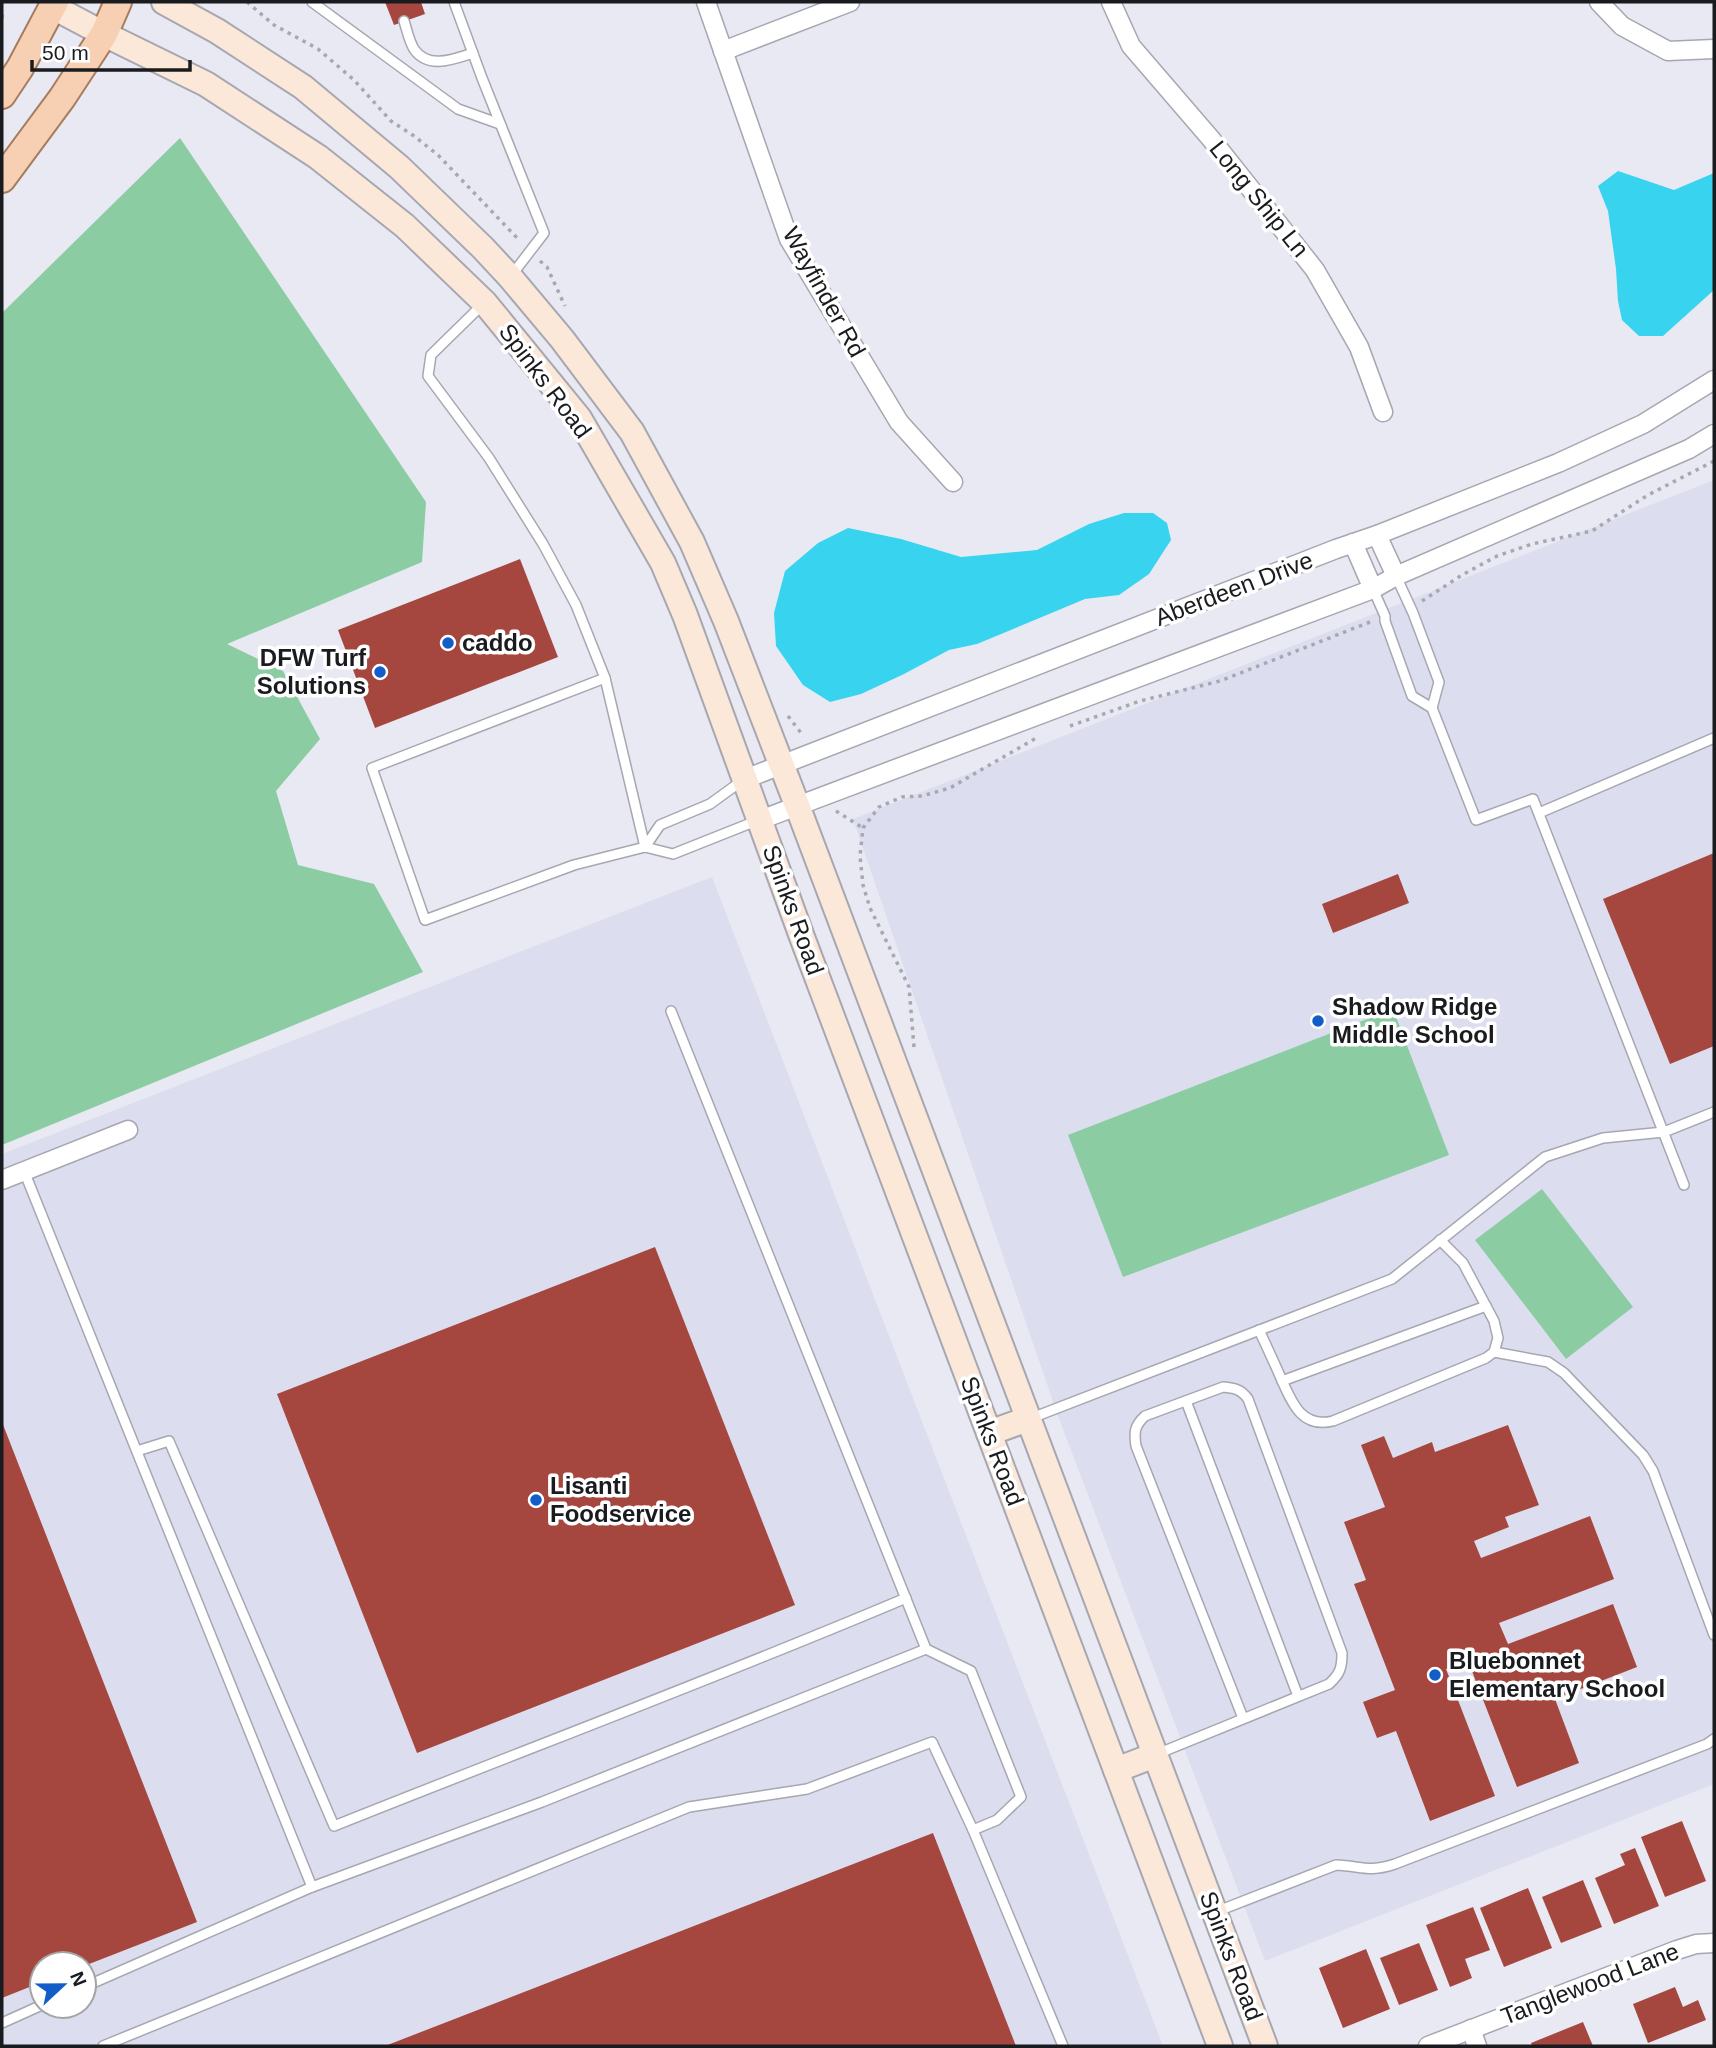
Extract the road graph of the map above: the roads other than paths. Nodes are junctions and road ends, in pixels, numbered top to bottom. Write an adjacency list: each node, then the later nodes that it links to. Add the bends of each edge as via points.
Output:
1 (118, 2): 11 (main road)
2 (164, 2): 18 (main road, Spinks Road, via 303,87 400,167)
3 (312, 2): 16 (lane, via 458,109)
4 (454, 2): 14 (lane)
5 (706, 2): 13 (street, Wayfinder Rd)
6 (850, 2): 13 (street)
7 (1111, 2): 21 (street, Long Ship Ln, via 1131,46 1315,270 1359,348)
8 (1599, 2): 12 (street, via 1622,26 1668,51)
9 (51, 3): 11 (main road, Spinks Road); 15 (main road)
10 (404, 21): 14 (lane, via 415,50 428,60 443,62)
11 (104, 34): 17 (main road); 19 (main road, Spinks Road, via 206,84 318,157 405,226)
12 (1714, 49)
13 (723, 51): 23 (street, Wayfinder Rd, via 789,239 899,422)
14 (472, 53): 16 (lane)
15 (2, 95)
16 (500, 124): 18 (lane, via 544,233)
17 (2, 179)
18 (510, 277): 19 (main road); 31 (main road, Spinks Road, via 632,432 692,542)
19 (485, 303): 28 (lane, via 430,355 428,376 489,458 543,544 576,606); 32 (main road, Spinks Road, via 579,418 663,563)
20 (1714, 380): 24 (street, Aberdeen Drive, via 1643,424)
21 (1383, 412)
22 (1714, 435): 26 (street, Aberdeen Drive)
23 (953, 482)
24 (1377, 535): 25 (street, Aberdeen Drive); 26 (street)
25 (1353, 543): 27 (street); 31 (street, Aberdeen Drive)
26 (1396, 576): 27 (street, Aberdeen Drive); 29 (lane, via 1438,682)
27 (1373, 589): 29 (lane, via 1412,696); 33 (street, Aberdeen Drive)
28 (605, 678): 36 (lane); 36 (lane, via 372,768 425,920 574,865)
29 (1432, 709): 34 (lane, via 1476,820 1533,799)
30 (1714, 738): 34 (lane)
31 (781, 765): 32 (street, Aberdeen Drive); 33 (main road, Spinks Road)
32 (745, 779): 35 (main road, Spinks Road); 36 (lane, via 710,804 660,825)
33 (797, 805): 35 (street, Aberdeen Drive); 50 (main road, Spinks Road)
34 (1539, 813): 40 (lane)
35 (760, 820): 36 (lane, via 673,854); 51 (main road, Spinks Road)
36 (646, 846)
37 (671, 1011): 53 (lane)
38 (1714, 1112): 40 (lane)
39 (128, 1130): 41 (street)
40 (1664, 1132): 43 (lane); 44 (lane, via 1603,1138 1545,1157)
41 (24, 1171): 42 (street); 52 (lane)
42 (2, 1180)
43 (1684, 1185)
44 (1440, 1240): 45 (lane, via 1462,1263); 46 (lane, via 1392,1279)
45 (1486, 1306): 47 (lane, via 1498,1338); 48 (lane)
46 (1259, 1330): 48 (lane); 50 (lane)
47 (1494, 1352): 48 (lane, via 1324,1423 1312,1421 1294,1406); 54 (lane, via 1548,1362 1564,1373 1643,1455)
48 (1282, 1381)
49 (1186, 1401): 56 (lane); 56 (lane, via 1223,1387 1235,1388 1244,1393 1252,1409 1342,1653 1337,1677); 57 (lane, via 1137,1423 1136,1446)
50 (1028, 1419): 51 (main road); 59 (main road, Spinks Road)
51 (989, 1433): 60 (main road, Spinks Road)
52 (137, 1451): 53 (lane, via 169,1441 334,1826); 62 (lane)
53 (906, 1598): 55 (lane)
54 (1714, 1634)
55 (926, 1649): 61 (lane, via 971,1671 1021,1797 997,1820); 62 (lane, via 542,1802)
56 (1298, 1696): 57 (lane)
57 (1243, 1718): 59 (lane)
58 (1714, 1739): 63 (lane, via 1395,1864 1379,1869 1336,1866)
59 (1155, 1755): 60 (main road); 63 (main road, Spinks Road)
60 (1116, 1770): 71 (main road, Spinks Road)
61 (973, 1830): 69 (lane, via 932,1742 807,1789 690,1807); 70 (lane)
62 (312, 1887): 65 (lane)
63 (1214, 1913): 72 (main road, Spinks Road)
64 (1714, 1943): 68 (street, Tanglewood Lane, via 1677,1950)
65 (98, 1981)
66 (28, 2012): 67 (lane)
67 (2, 2023)
68 (1474, 2038): 73 (street, Tanglewood Lane)
69 (103, 2046)
70 (1063, 2046)
71 (1220, 2046)
72 (1265, 2046)
73 (1428, 2046)

